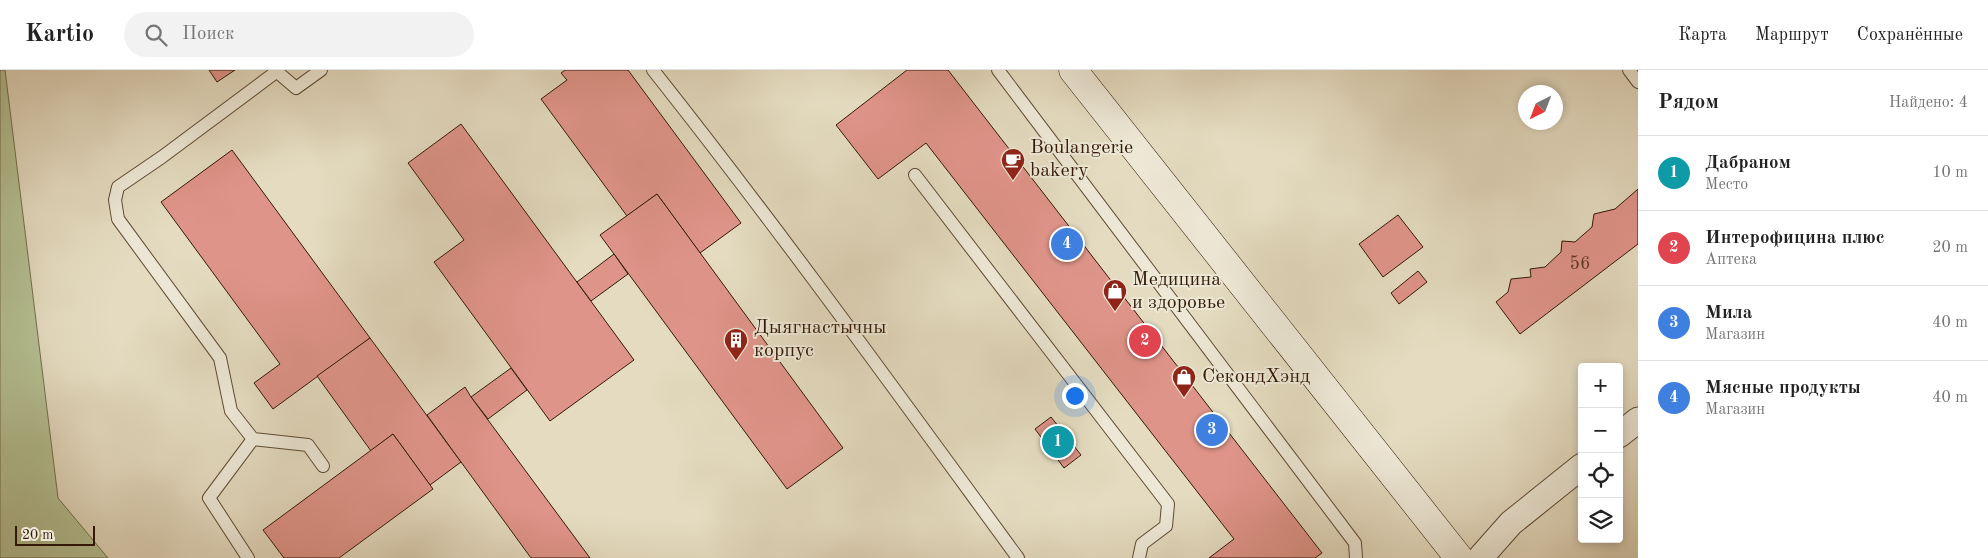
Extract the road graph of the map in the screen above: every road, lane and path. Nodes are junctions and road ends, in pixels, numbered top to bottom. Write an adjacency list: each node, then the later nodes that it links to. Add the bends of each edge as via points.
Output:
1 (321, 70): 6 (lane, via 296,88)
2 (653, 70): 15 (lane, via 737,176)
3 (998, 70): 17 (lane, via 1355,543)
4 (1073, 70): 18 (main road)
5 (1629, 70): 7 (lane)
6 (276, 71): 11 (lane, via 118,187 115,200 118,219 220,358 230,411)
7 (1638, 82)
8 (915, 175): 16 (lane, via 1168,504 1166,526 1142,544)
9 (1638, 420): 10 (street)
10 (1623, 432)
11 (253, 439): 12 (lane, via 308,445); 14 (lane, via 209,498)
12 (323, 466)
13 (1578, 469): 19 (street, via 1511,523)
14 (248, 558)
15 (1018, 558)
16 (1139, 558)
17 (1356, 558)
18 (1459, 558)
19 (1480, 558)

